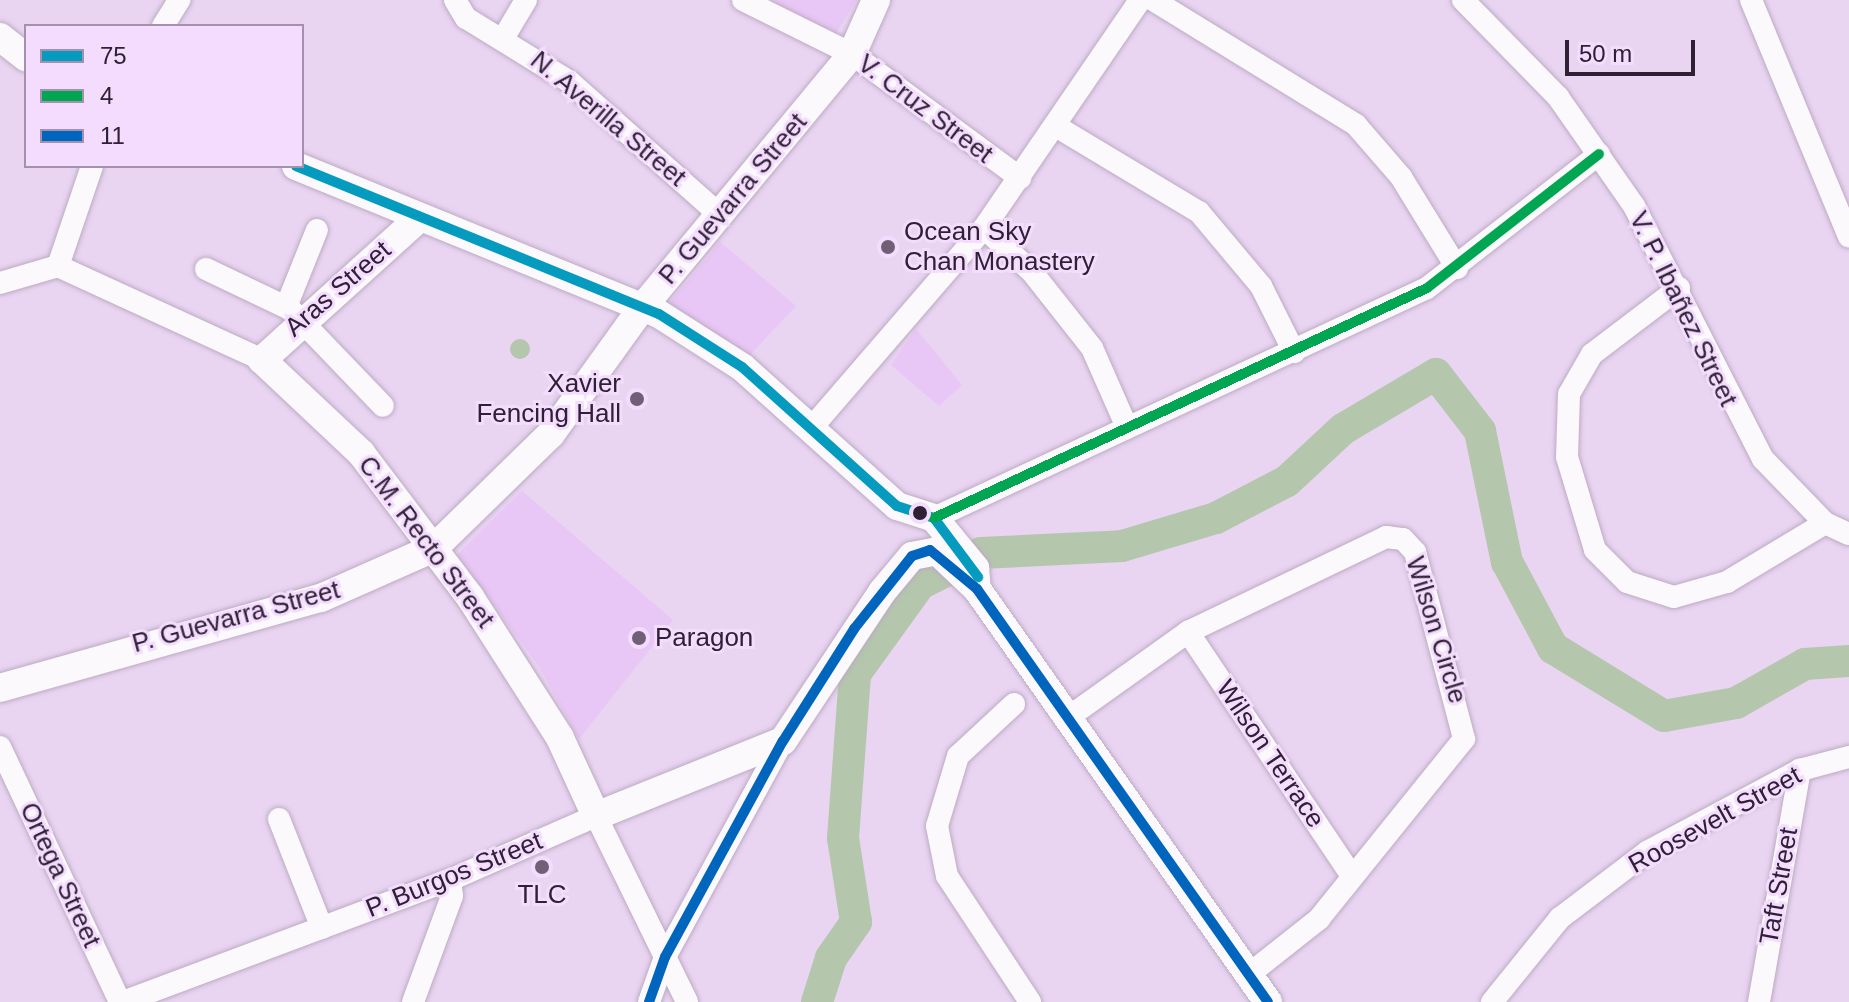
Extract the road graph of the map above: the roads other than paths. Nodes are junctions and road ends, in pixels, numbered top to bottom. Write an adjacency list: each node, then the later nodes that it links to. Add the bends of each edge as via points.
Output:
1 (179, 0): 10 (street)
2 (455, 0): 12 (street, N. Averilla Street, via 466,18)
3 (526, 0): 12 (street)
4 (743, 0): 13 (street, V. Cruz Street)
5 (876, 0): 13 (main road, P. Guevarra Street)
6 (1140, 0): 15 (street)
7 (1153, 0): 26 (street, via 1356,125 1401,177)
8 (1463, 0): 16 (street, V. P. Ibañez Street, via 1517,50)
9 (1751, 0): 24 (street)
10 (164, 24)
11 (0, 37): 14 (main road)
12 (504, 37): 20 (street, N. Averilla Street, via 570,82)
13 (852, 54): 19 (street, V. Cruz Street); 20 (main road, P. Guevarra Street)
14 (24, 55)
15 (1059, 128): 19 (street); 32 (street, via 1199,212 1261,286)
16 (1599, 154): 26 (street); 29 (street, V. P. Ibañez Street)
17 (91, 168): 25 (street)
18 (300, 168): 21 (main road)
19 (1020, 178): 22 (street)
20 (720, 215): 30 (main road, P. Guevarra Street)
21 (417, 220): 30 (main road); 31 (main road, Aras Street)
22 (984, 228): 35 (street); 36 (street, via 1032,272 1092,348)
23 (317, 230): 31 (street)
24 (1849, 237)
25 (58, 266): 28 (street); 33 (street, C.M. Recto Street)
26 (1457, 268): 32 (street)
27 (206, 269): 31 (street)
28 (0, 283)
29 (1679, 288): 39 (street, V. P. Ibañez Street, via 1740,427); 39 (street, via 1592,354 1569,394 1567,457 1595,550 1627,582 1674,597 1733,579)
30 (642, 308): 35 (main road, via 742,367); 41 (main road, P. Guevarra Street, via 551,434)
31 (294, 313): 33 (main road, Aras Street); 34 (street)
32 (1294, 352): 36 (street)
33 (262, 360): 41 (main road, C.M. Recto Street, via 361,453)
34 (383, 406)
35 (814, 425): 37 (main road)
36 (1126, 425): 38 (street)
37 (897, 506): 38 (main road); 42 (main road)
38 (934, 518): 43 (main road)
39 (1825, 523): 40 (street, V. P. Ibañez Street)
40 (1849, 534)
41 (434, 548): 45 (main road, P. Guevarra Street, via 321,598); 52 (main road, C.M. Recto Street, via 521,671)
42 (912, 556): 43 (main road, via 930,550); 48 (main road, via 854,629)
43 (963, 567): 47 (main road)
44 (1188, 632): 47 (street, Wilson Circle); 54 (street, Wilson Terrace); 54 (street, Wilson Circle, via 1386,537 1403,539 1415,552 1464,739)
45 (0, 688)
46 (1014, 704): 59 (street, via 958,756 937,826 947,876)
47 (1066, 719): 58 (main road)
48 (783, 741): 52 (main road, P. Burgos Street); 57 (street)
49 (0, 747): 60 (street, Ortega Street)
50 (1849, 757): 51 (street, Roosevelt Street)
51 (1800, 770): 65 (street, Roosevelt Street, via 1647,852 1560,918); 66 (street, Taft Street)
52 (596, 816): 55 (street, P. Burgos Street); 57 (street, C.M. Recto Street)
53 (279, 819): 56 (street)
54 (1352, 876): 58 (street, Wilson Circle, via 1319,919)
55 (450, 880): 56 (street, P. Burgos Street); 61 (street, via 452,896)
56 (322, 928): 60 (street, P. Burgos Street)
57 (665, 957): 62 (street); 63 (street, C.M. Recto Street)
58 (1248, 975): 64 (main road)
59 (1024, 1000)
60 (122, 1002)
61 (413, 1002)
62 (649, 1002)
63 (687, 1002)
64 (1268, 1002)
65 (1492, 1002)
66 (1759, 1002)

